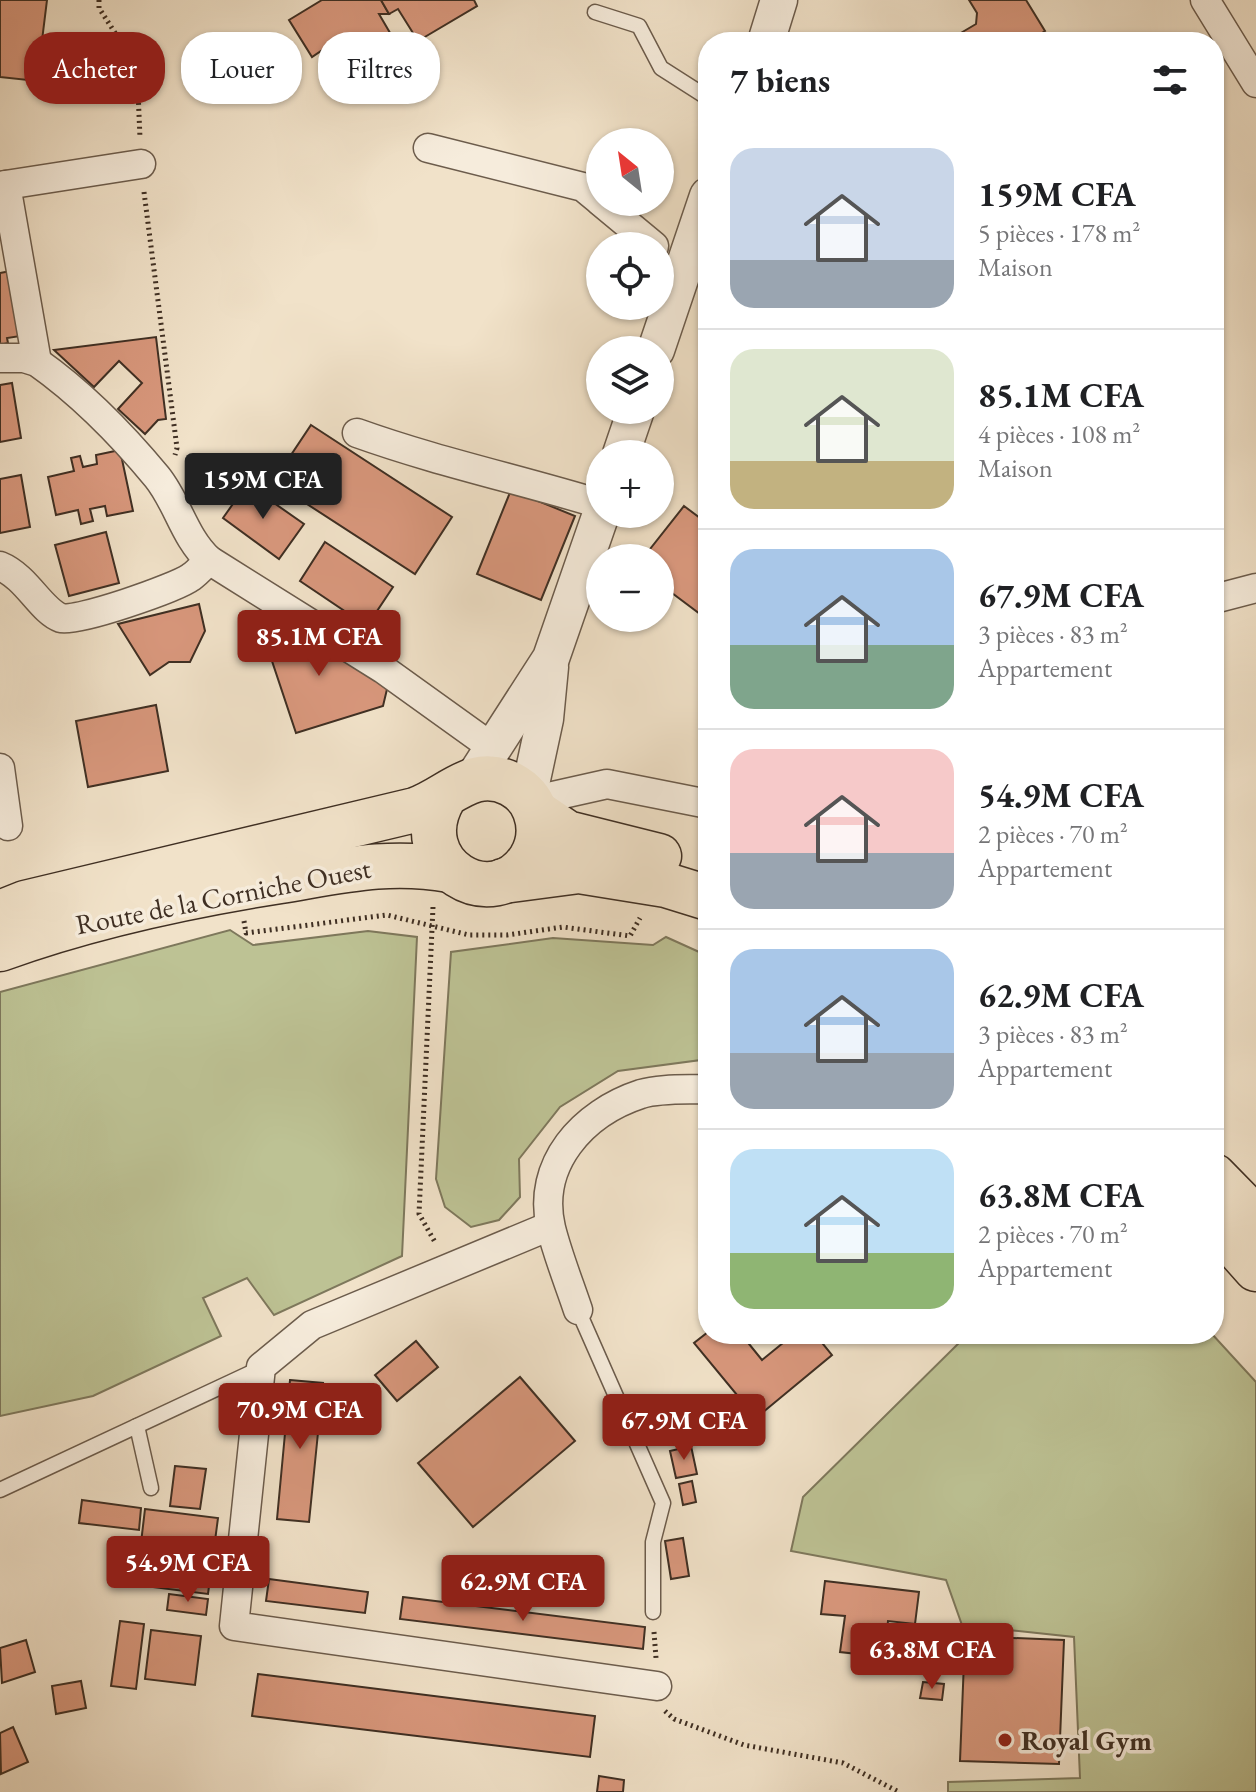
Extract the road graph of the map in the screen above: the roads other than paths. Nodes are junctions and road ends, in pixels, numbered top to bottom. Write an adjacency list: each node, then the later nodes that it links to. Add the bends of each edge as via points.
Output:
1 (779, 0): 4 (street)
2 (1205, 0): 5 (street)
3 (595, 12): 6 (lane, via 639,26 661,68)
4 (769, 32)
5 (1256, 83)
6 (698, 92)
7 (428, 148): 10 (street)
8 (141, 164): 9 (street)
9 (3, 186): 16 (street)
10 (586, 190)
11 (617, 216): 13 (street)
12 (698, 216): 14 (street)
13 (637, 232)
14 (674, 258)
15 (0, 358): 16 (street)
16 (37, 362): 20 (street, via 159,479 193,544)
17 (357, 433): 18 (street, via 436,462)
18 (586, 500)
19 (596, 528): 24 (street)
20 (209, 560): 21 (street, via 169,589 73,619 55,614 17,573); 26 (street, via 383,669)
21 (0, 566)
22 (1256, 588): 23 (street)
23 (1224, 596)
24 (551, 658): 26 (street); 28 (street)
25 (0, 768): 29 (street)
26 (470, 775): 28 (highway, via 503,780); 33 (highway, via 436,811 433,843); 35 (highway, Route de la Corniche Ouest, via 390,816)
27 (698, 802): 28 (street, via 607,784)
28 (531, 803): 30 (highway); 32 (highway, via 539,828 537,845 524,867)
29 (8, 826)
30 (594, 858): 31 (highway); 32 (highway); 34 (highway)
31 (698, 867)
32 (503, 881): 33 (highway, via 475,883)
33 (442, 895): 36 (highway, Route de la Corniche Ouest, via 409,863 374,866 74,922)
34 (698, 895)
35 (0, 913)
36 (0, 949)
37 (698, 1090): 40 (street, via 643,1093 603,1110 559,1157 551,1180)
38 (1224, 1186): 39 (highway)
39 (1256, 1219)
40 (550, 1226): 43 (street); 44 (street, via 312,1325)
41 (1224, 1233): 42 (highway)
42 (1256, 1269)
43 (578, 1310): 48 (lane, via 663,1503 653,1542)
44 (261, 1367): 45 (lane); 49 (street, via 234,1626)
45 (137, 1426): 46 (lane); 47 (lane)
46 (151, 1488)
47 (0, 1490)
48 (653, 1612)
49 (657, 1686)

